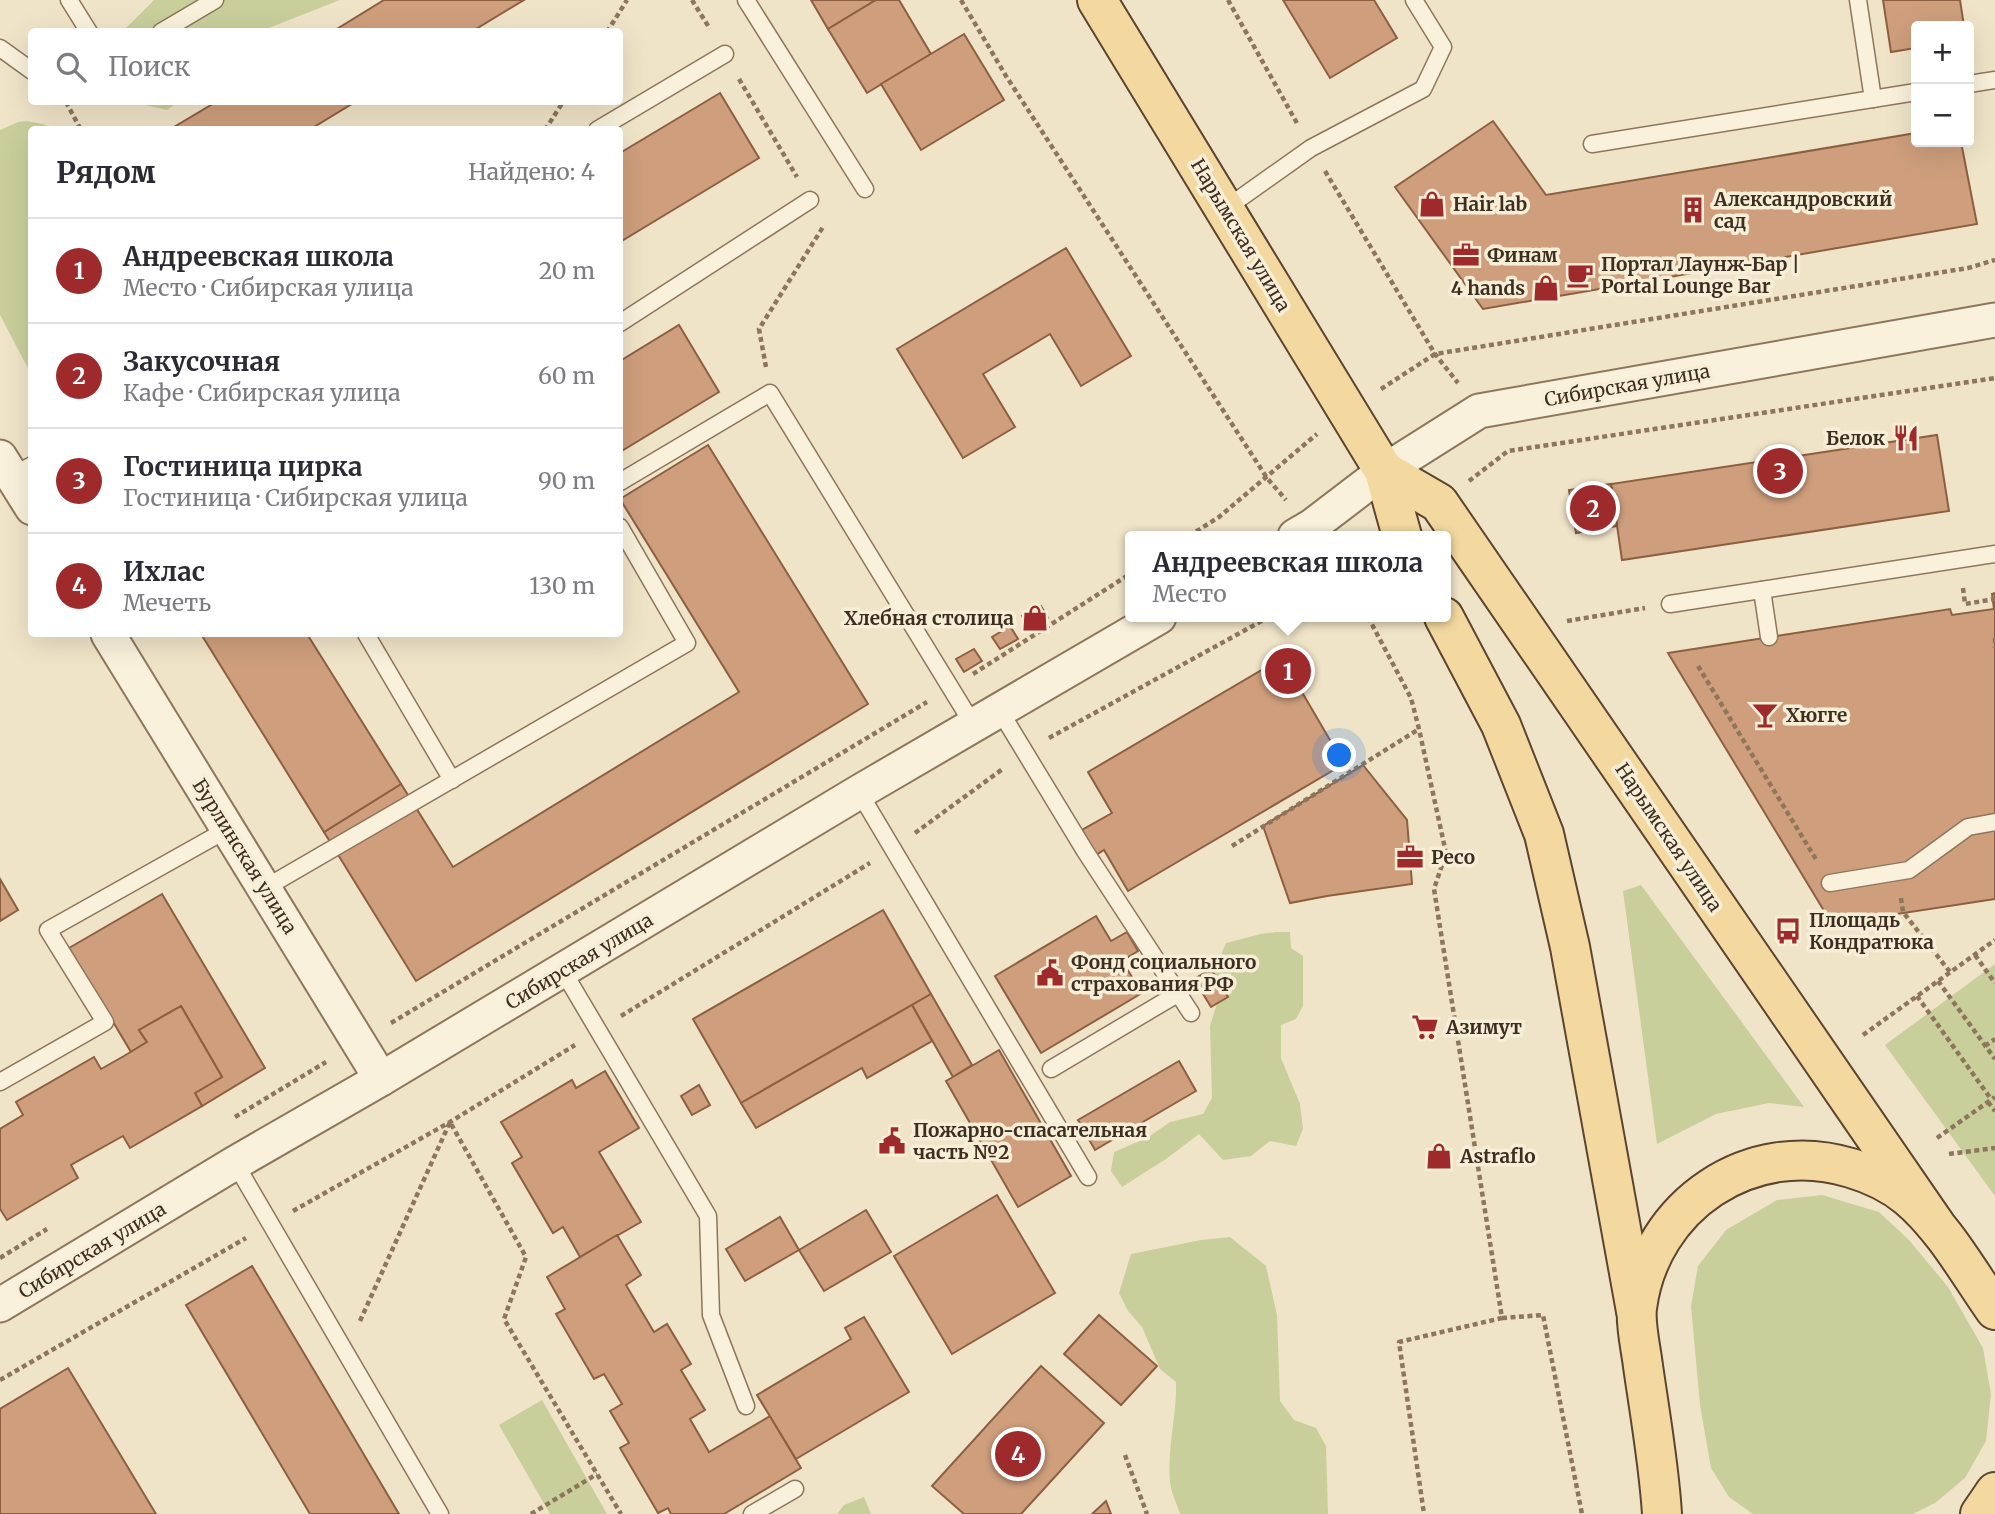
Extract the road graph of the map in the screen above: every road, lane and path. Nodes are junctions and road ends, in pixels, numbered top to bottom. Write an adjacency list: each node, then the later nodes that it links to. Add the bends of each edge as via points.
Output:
1 (69, 0): 10 (lane)
2 (215, 0): 11 (lane)
3 (626, 0): 12 (path)
4 (746, 0): 27 (lane)
5 (961, 0): 41 (path)
6 (1097, 0): 29 (main road, Нарымская улица)
7 (1228, 0): 26 (path)
8 (1414, 0): 26 (lane, via 1443,47 1423,89)
9 (1858, 0): 19 (lane)
10 (86, 28)
11 (168, 28)
12 (609, 28)
13 (0, 48): 15 (lane)
14 (725, 54): 24 (lane)
15 (28, 68)
16 (1995, 80): 17 (lane)
17 (1974, 83)
18 (1911, 93): 19 (lane)
19 (1873, 99): 25 (lane)
20 (68, 105): 22 (path)
21 (561, 105): 23 (path)
22 (79, 126)
23 (548, 126)
24 (604, 126)
25 (1592, 144)
26 (1311, 148): 29 (lane); 33 (path)
27 (865, 189)
28 (810, 200): 32 (lane)
29 (1225, 209): 40 (main road, Нарымская улица)
30 (1995, 260): 33 (path)
31 (1995, 320): 36 (street, Сибирская улица)
32 (623, 321)
33 (1435, 354): 34 (path); 36 (path)
34 (1407, 372)
35 (1995, 379): 38 (path)
36 (1479, 411): 38 (path); 40 (street, Сибирская улица)
37 (1302, 446): 41 (path)
38 (1508, 451): 45 (path)
39 (14, 466): 43 (street)
40 (1384, 471): 45 (main road, Нарымская улица); 47 (street, Сибирская улица); 48 (main road, Нарымская улица)
41 (1267, 478): 44 (path); 46 (path)
42 (623, 480): 67 (lane, via 770,393)
43 (28, 499)
44 (1289, 503)
45 (1439, 503): 108 (main road, Нарымская улица)
46 (1197, 531)
47 (1303, 531)
48 (1399, 531)
49 (623, 532): 71 (lane, via 687,643)
50 (1995, 554): 53 (lane)
51 (1125, 577): 67 (path)
52 (1962, 586): 54 (path, via 1965,604)
53 (1762, 590): 55 (lane); 63 (lane)
54 (1995, 599)
55 (1670, 604): 56 (path)
56 (1563, 621)
57 (1150, 622): 68 (street, Сибирская улица)
58 (1260, 622): 70 (path)
59 (1371, 622): 69 (path, via 1411,698)
60 (1447, 622): 113 (main road, via 1501,725 1544,834 1570,947)
61 (110, 637): 74 (street, Бурлинская улица)
62 (368, 637): 71 (lane)
63 (1769, 637)
64 (1995, 638): 65 (path)
65 (1995, 648)
66 (1698, 666): 77 (path)
67 (951, 688): 68 (lane); 92 (path)
68 (987, 718): 70 (lane); 72 (street, Сибирская улица)
69 (1419, 729): 75 (path); 114 (path, via 1446,853 1434,889)
70 (1026, 751): 76 (path); 86 (lane, via 1085,851)
71 (452, 780): 78 (lane)
72 (859, 792): 76 (lane); 82 (street, Сибирская улица)
73 (1995, 822): 77 (lane, via 1968,827 1909,870)
74 (228, 829): 78 (street, Бурлинская улица); 97 (lane, via 48,930 105,1022)
75 (1232, 846)
76 (893, 849): 89 (path); 106 (lane)
77 (1830, 883)
78 (265, 888): 92 (street, Бурлинская улица)
79 (1903, 912): 83 (path)
80 (1995, 940): 81 (path)
81 (1975, 955): 83 (path); 85 (path)
82 (563, 971): 89 (lane); 96 (street, Сибирская улица)
83 (1950, 972): 84 (path)
84 (1938, 981): 87 (path); 93 (path)
85 (1995, 983)
86 (1180, 993): 88 (lane); 95 (lane)
87 (1917, 996): 90 (path); 98 (path)
88 (1191, 1013)
89 (598, 1030): 101 (path); 117 (lane, via 708,1216 711,1315)
90 (1863, 1035)
91 (1995, 1039): 93 (path)
92 (359, 1042): 96 (street, Бурлинская улица); 100 (path)
93 (1986, 1045): 94 (path)
94 (1995, 1059)
95 (1051, 1069)
96 (381, 1079): 105 (street, Сибирская улица)
97 (0, 1082)
98 (1991, 1099): 99 (path); 102 (path)
99 (1995, 1111)
100 (227, 1121)
101 (450, 1122): 107 (path); 115 (path); 119 (path, via 526,1257 503,1319)
102 (1937, 1138)
103 (1995, 1148): 104 (path)
104 (1949, 1154)
105 (235, 1163): 107 (lane); 111 (street, Сибирская улица)
106 (1088, 1177)
107 (271, 1224): 115 (lane); 116 (path)
108 (1935, 1224): 112 (main road); 113 (main road, via 1907,1196 1873,1175 1835,1163 1796,1160 1756,1166 1719,1181 1688,1205 1662,1236 1644,1272)
109 (48, 1229): 110 (path)
110 (0, 1258)
111 (0, 1305)
112 (1995, 1310)
113 (1636, 1311): 122 (main road)
114 (1502, 1318): 128 (path, via 1399,1342); 129 (path, via 1543,1315)
115 (346, 1352): 123 (lane)
116 (0, 1380)
117 (746, 1406)
118 (1125, 1455): 127 (path)
119 (597, 1474): 124 (path); 125 (path)
120 (795, 1489): 126 (lane)
121 (1995, 1492): 130 (main road)
122 (1665, 1509)
123 (440, 1514)
124 (531, 1514)
125 (621, 1514)
126 (752, 1514)
127 (1147, 1514)
128 (1423, 1514)
129 (1582, 1514)
130 (1980, 1514)

